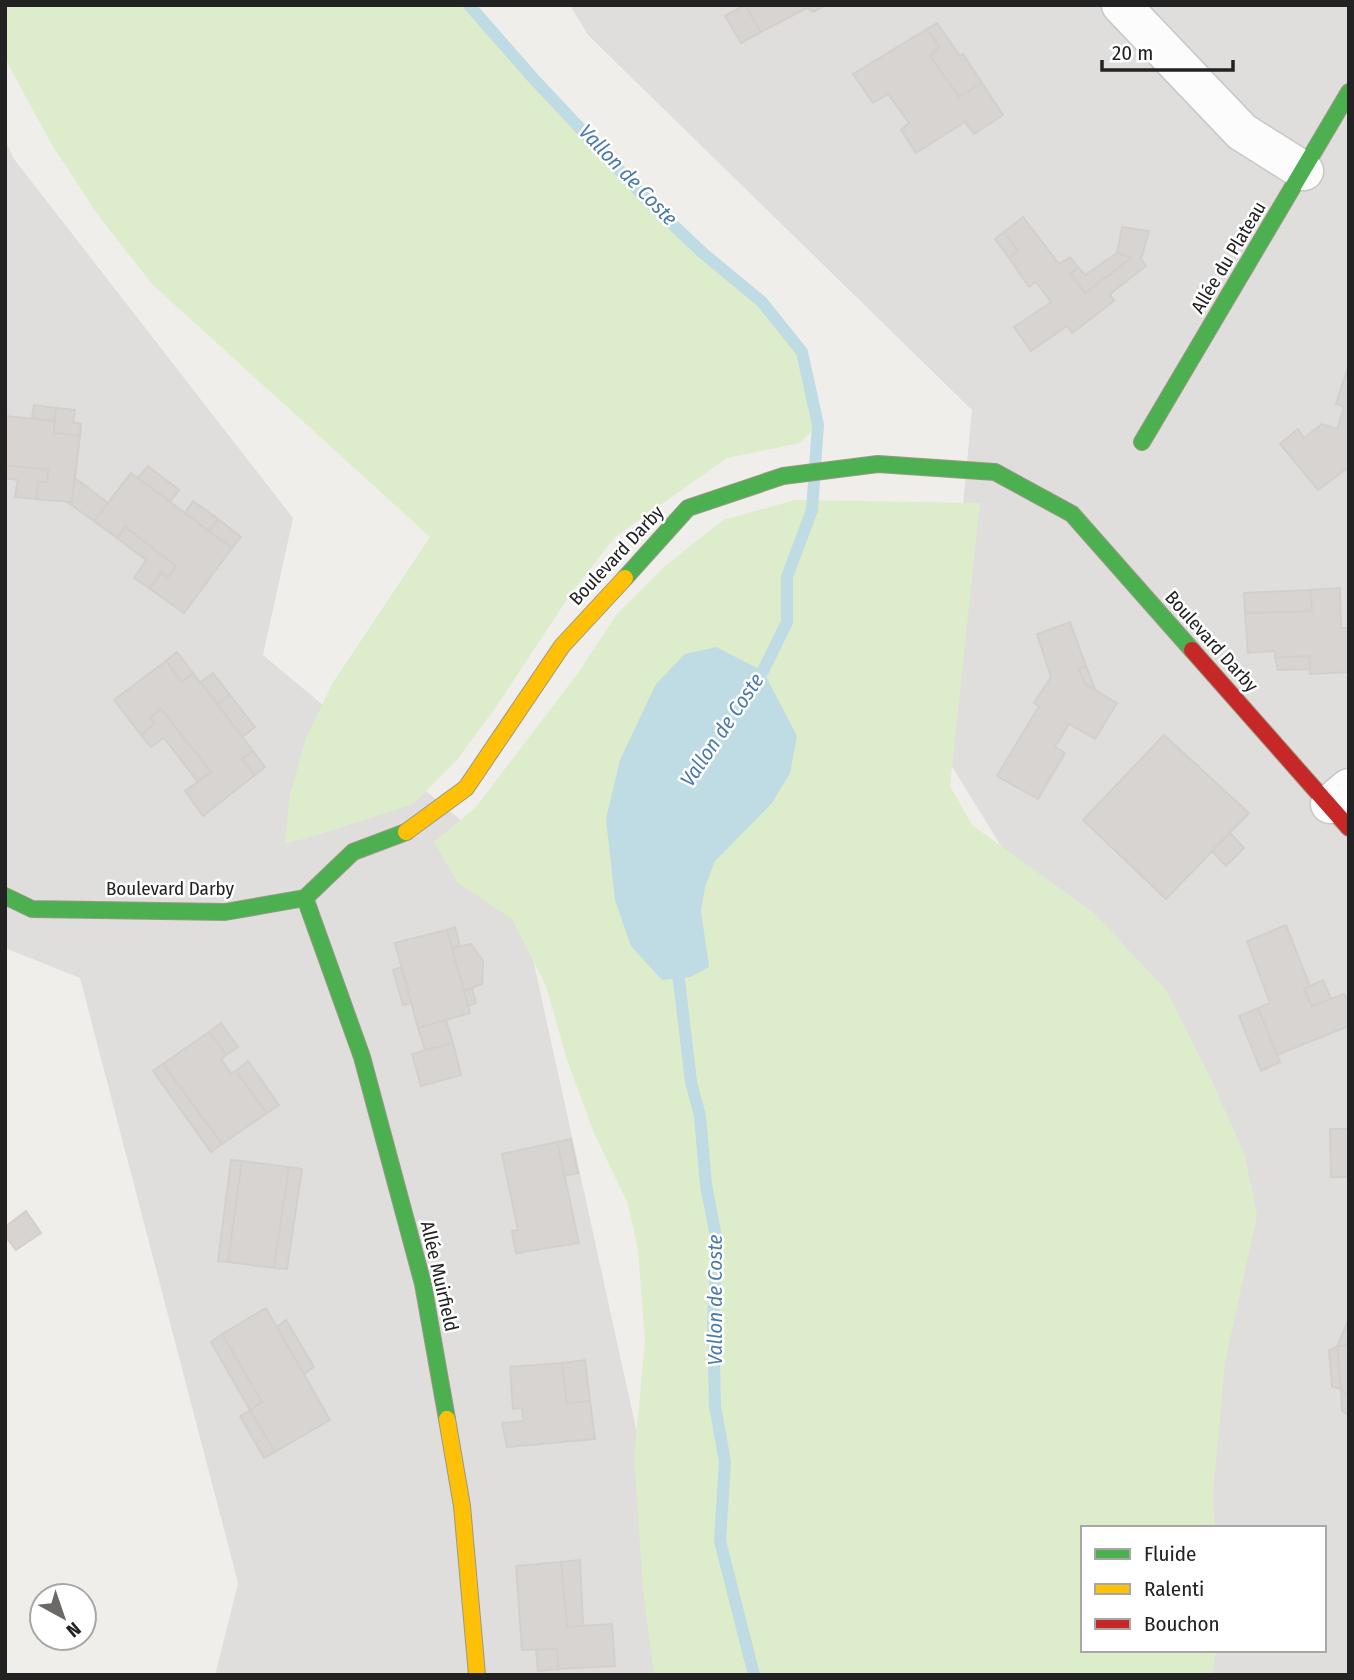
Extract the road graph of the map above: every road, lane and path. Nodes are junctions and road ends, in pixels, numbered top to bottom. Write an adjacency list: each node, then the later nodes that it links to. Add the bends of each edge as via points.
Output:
1 (1121, 5): 3 (street, via 1241,132)
2 (1349, 92): 3 (street, Allée du Plateau)
3 (1304, 171): 4 (street, Allée du Plateau)
4 (1142, 442)
5 (1342, 807): 7 (street, Boulevard Darby, via 1072,514 995,472 878,464 783,476 688,508 562,646 466,788 406,832 353,852)
6 (5, 896): 7 (street, Boulevard Darby, via 32,909 225,912)
7 (305, 898): 8 (street, Allée Muirfield, via 362,1057 424,1284 462,1506)
8 (477, 1675)

